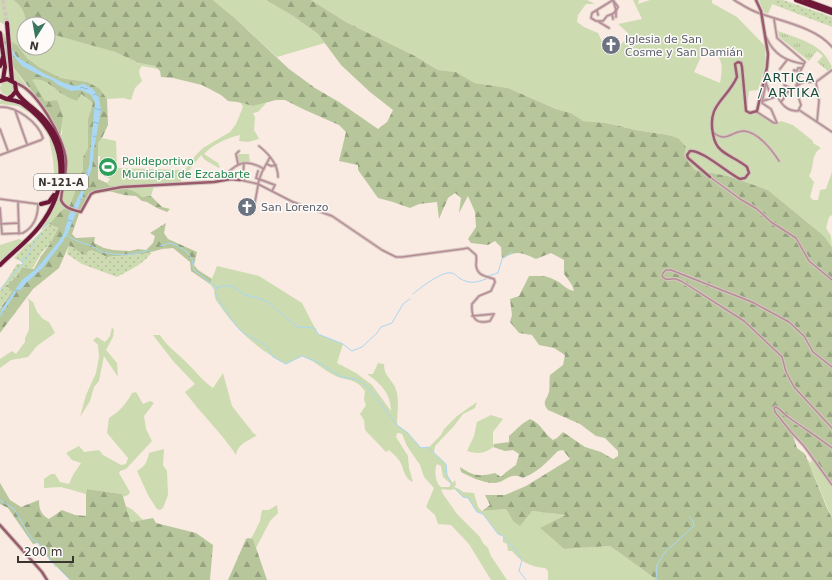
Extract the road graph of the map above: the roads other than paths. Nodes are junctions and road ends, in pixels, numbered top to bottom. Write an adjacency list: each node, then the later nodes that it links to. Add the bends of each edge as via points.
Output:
1 (613, 0): 6 (street); 7 (street)
2 (734, 0): 10 (street)
3 (755, 0): 10 (street)
4 (796, 0): 8 (highway)
5 (805, 0): 8 (highway)
6 (597, 10): 11 (street); 15 (street, via 591,17)
7 (616, 11): 9 (street); 12 (street)
8 (832, 12)
9 (612, 14): 14 (street); 15 (street)
10 (761, 14): 13 (street); 19 (street)
11 (598, 15)
12 (616, 17)
13 (774, 18): 21 (street, via 815,34); 24 (street, via 777,38 804,60)
14 (613, 19)
15 (599, 21): 17 (street)
16 (7, 23): 35 (highway)
17 (609, 28)
18 (0, 33): 22 (highway)
19 (766, 36): 23 (street, via 772,48); 26 (street)
20 (0, 40): 22 (highway)
21 (832, 47)
22 (3, 56): 25 (highway); 31 (highway, via 5,67)
23 (787, 60): 24 (street); 28 (street)
24 (804, 64): 27 (street)
25 (0, 66)
26 (767, 68): 33 (street); 46 (street)
27 (802, 68): 30 (street, via 794,70); 36 (street)
28 (780, 69)
29 (832, 70): 32 (street)
30 (793, 74)
31 (1, 80): 35 (highway, via 7,79)
32 (816, 82): 36 (street, via 803,82); 47 (street, via 819,101)
33 (766, 83): 40 (street); 41 (street)
34 (784, 85): 36 (street)
35 (15, 86): 39 (highway, via 12,96); 69 (street, via 22,85 39,103 57,131 66,159 61,200 65,206 83,211 91,194 113,188); 83 (highway, N-121-A, via 22,99 45,119 53,130 61,151 63,168 57,202 48,219)
36 (796, 87): 37 (street); 45 (street, via 801,105)
37 (788, 93): 38 (street); 42 (street)
38 (777, 96): 40 (street); 42 (street)
39 (2, 98): 62 (highway, N-121-A, via 23,104 50,131 57,146)
40 (772, 98): 41 (street)
41 (762, 101): 46 (street, via 771,109 777,122)
42 (780, 103): 45 (street, via 786,108)
43 (0, 107): 44 (street)
44 (15, 110): 51 (street); 51 (street, via 35,124 42,133 41,140)
45 (798, 110): 47 (street)
46 (756, 111): 49 (street, via 746,111 742,66 738,62 734,66 736,80 714,109)
47 (817, 122): 50 (street)
48 (0, 129): 54 (street)
49 (712, 132): 57 (street, via 723,137 742,131 749,132 770,149); 66 (street, via 718,147 747,167 749,173 740,179 702,155 690,151 688,158)
50 (832, 132)
51 (27, 145): 54 (street)
52 (260, 146): 56 (street)
53 (238, 151): 59 (street)
54 (8, 152): 55 (street)
55 (0, 155)
56 (270, 157): 60 (street); 61 (street)
57 (779, 161)
58 (244, 163): 59 (street); 63 (street); 70 (street)
59 (238, 164): 69 (street, via 231,168)
60 (267, 164): 61 (street); 63 (street)
61 (276, 165): 65 (street)
62 (60, 168): 75 (highway, via 52,200); 81 (highway, N-121-A, via 54,202 46,218)
63 (264, 169): 68 (street)
64 (258, 171): 68 (street, via 256,178)
65 (278, 177)
66 (710, 177): 84 (street, via 796,238 809,261)
67 (240, 180): 69 (street); 70 (street)
68 (259, 180): 71 (street); 72 (street, via 275,184)
69 (221, 181)
70 (245, 181): 71 (street)
71 (258, 184): 72 (street); 77 (street)
72 (272, 191): 85 (street, via 293,202 332,216 396,257 468,248 476,255 479,273 494,279 495,282 491,291 479,296 472,304)
73 (0, 199): 74 (street)
74 (18, 202): 75 (street); 78 (street)
75 (40, 204): 80 (street, via 33,224 26,232); 81 (highway, via 46,207 47,212)
76 (0, 208): 79 (street)
77 (253, 213)
78 (18, 223): 79 (street); 80 (street)
79 (0, 224): 80 (street, via 4,235)
80 (20, 234)
81 (32, 235): 82 (highway, N-121-A)
82 (0, 265)
83 (0, 268)
84 (832, 280)
85 (472, 316): 85 (street, via 485,322 490,321 494,314)
86 (832, 367): 87 (street, via 813,352 797,329 752,302 671,270 663,273 664,279 678,279 744,322 777,352 782,357 794,387)
87 (832, 428)
88 (832, 448): 89 (street, via 785,416 779,408 774,408)
89 (832, 485)
90 (0, 525): 91 (street)
91 (47, 580)

